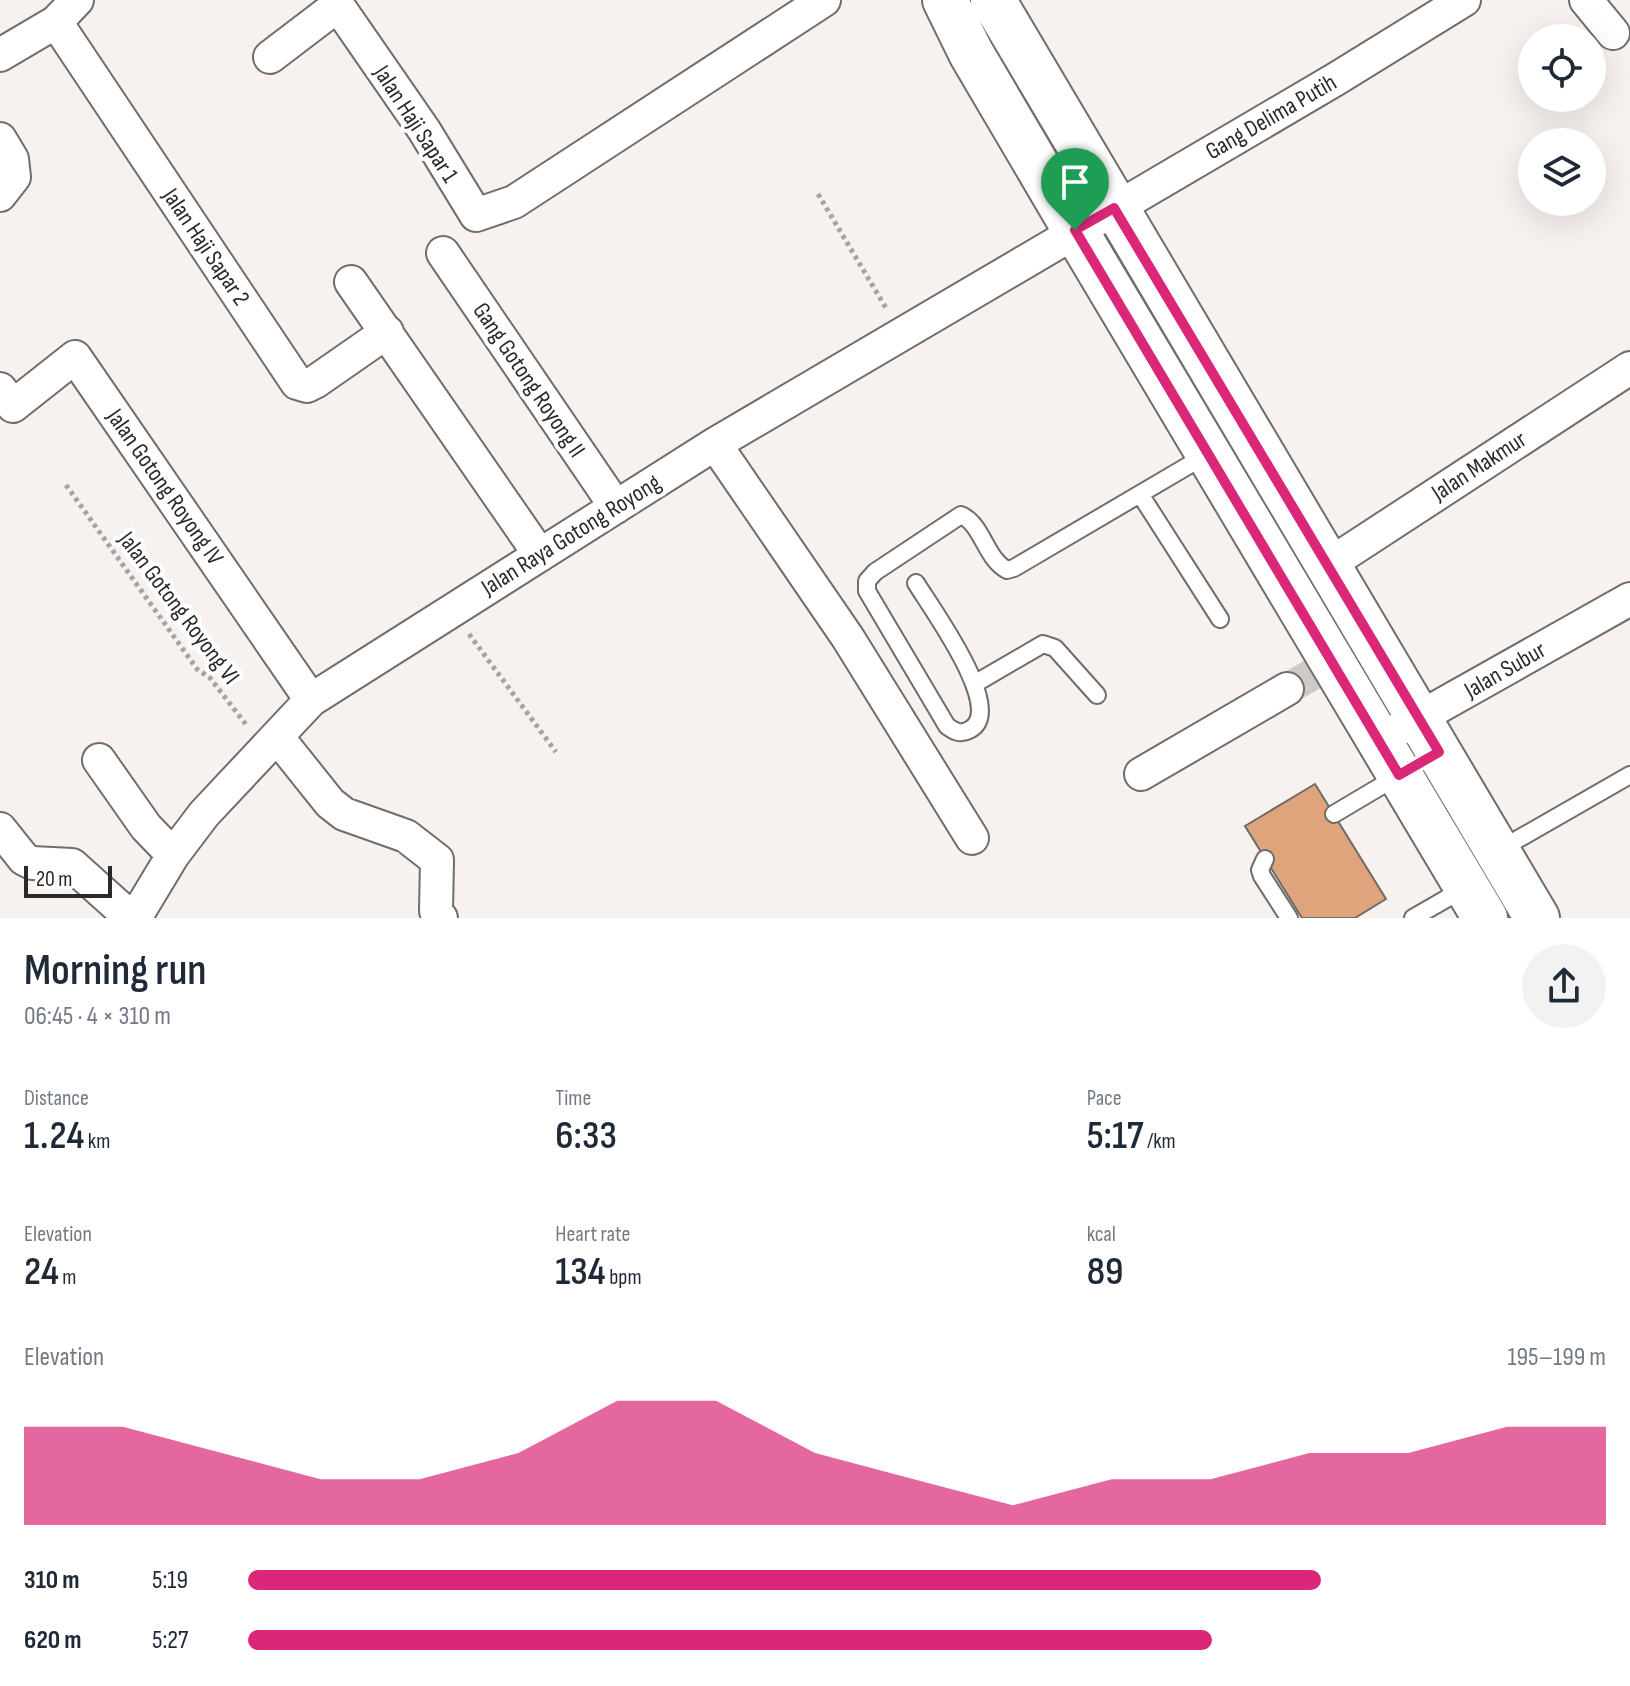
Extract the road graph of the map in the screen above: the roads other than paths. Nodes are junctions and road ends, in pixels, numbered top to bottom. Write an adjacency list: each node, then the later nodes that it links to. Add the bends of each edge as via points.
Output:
1 (824, 0): 6 (street, Jalan Haji Sapar 1, via 514,202 476,215)
2 (945, 0): 14 (main road)
3 (993, 0): 13 (main road)
4 (1464, 0): 13 (street, Gang Delima Putih)
5 (1586, 0): 8 (street)
6 (336, 3): 10 (street)
7 (66, 11): 9 (street); 17 (street, Jalan Haji Sapar 2, via 297,383 315,382)
8 (1613, 33)
9 (0, 55)
10 (270, 57)
11 (0, 139): 12 (street, via 12,159)
12 (7, 186)
13 (1114, 208): 14 (street, Gang Delima Putih); 25 (main road)
14 (1075, 230): 20 (street, Jalan Raya Gotong Royong); 21 (main road)
15 (443, 253): 23 (street, Gang Gotong Royong II)
16 (351, 282): 17 (street)
17 (387, 332): 24 (street)
18 (1630, 368): 25 (street, Jalan Makmur)
19 (0, 389): 32 (street, Jalan Gotong Royong IV, via 13,406 75,357)
20 (715, 444): 23 (street, Jalan Raya Gotong Royong); 41 (street, via 848,638)
21 (1208, 454): 22 (lane); 29 (main road)
22 (1140, 494): 28 (lane); 30 (lane, via 1007,570 970,519 961,515 867,581 867,591 947,726 956,732 977,725 982,715)
23 (616, 507): 24 (street, Jalan Raya Gotong Royong)
24 (540, 555): 32 (street, Jalan Raya Gotong Royong)
25 (1328, 565): 33 (main road)
26 (916, 583): 30 (lane)
27 (1630, 599): 33 (street, Jalan Subur)
28 (1220, 619)
29 (1311, 675): 35 (main road); 37 (street)
30 (976, 683): 31 (lane, via 1043,644 1055,648)
31 (1097, 695)
32 (311, 700): 34 (street, Jalan Raya Gotong Royong)
33 (1429, 735): 35 (main road); 43 (main road)
34 (272, 744): 42 (street, Jalan Raya Gotong Royong, via 204,814); 45 (street, via 344,814 406,836 437,860)
35 (1389, 758): 39 (lane); 46 (main road)
36 (99, 760): 42 (street, via 146,827)
37 (1141, 774)
38 (1630, 775): 43 (lane)
39 (1334, 814)
40 (0, 829): 47 (street, via 24,859 72,865)
41 (972, 838)
42 (173, 855): 47 (street, Jalan Raya Gotong Royong)
43 (1501, 857): 46 (main road); 52 (main road)
44 (1265, 859): 50 (lane, via 1262,876)
45 (434, 881): 48 (street); 49 (street)
46 (1476, 902): 51 (lane)
47 (133, 918)
48 (415, 918)
49 (441, 918)
50 (1289, 918)
51 (1413, 918)
52 (1537, 918)

